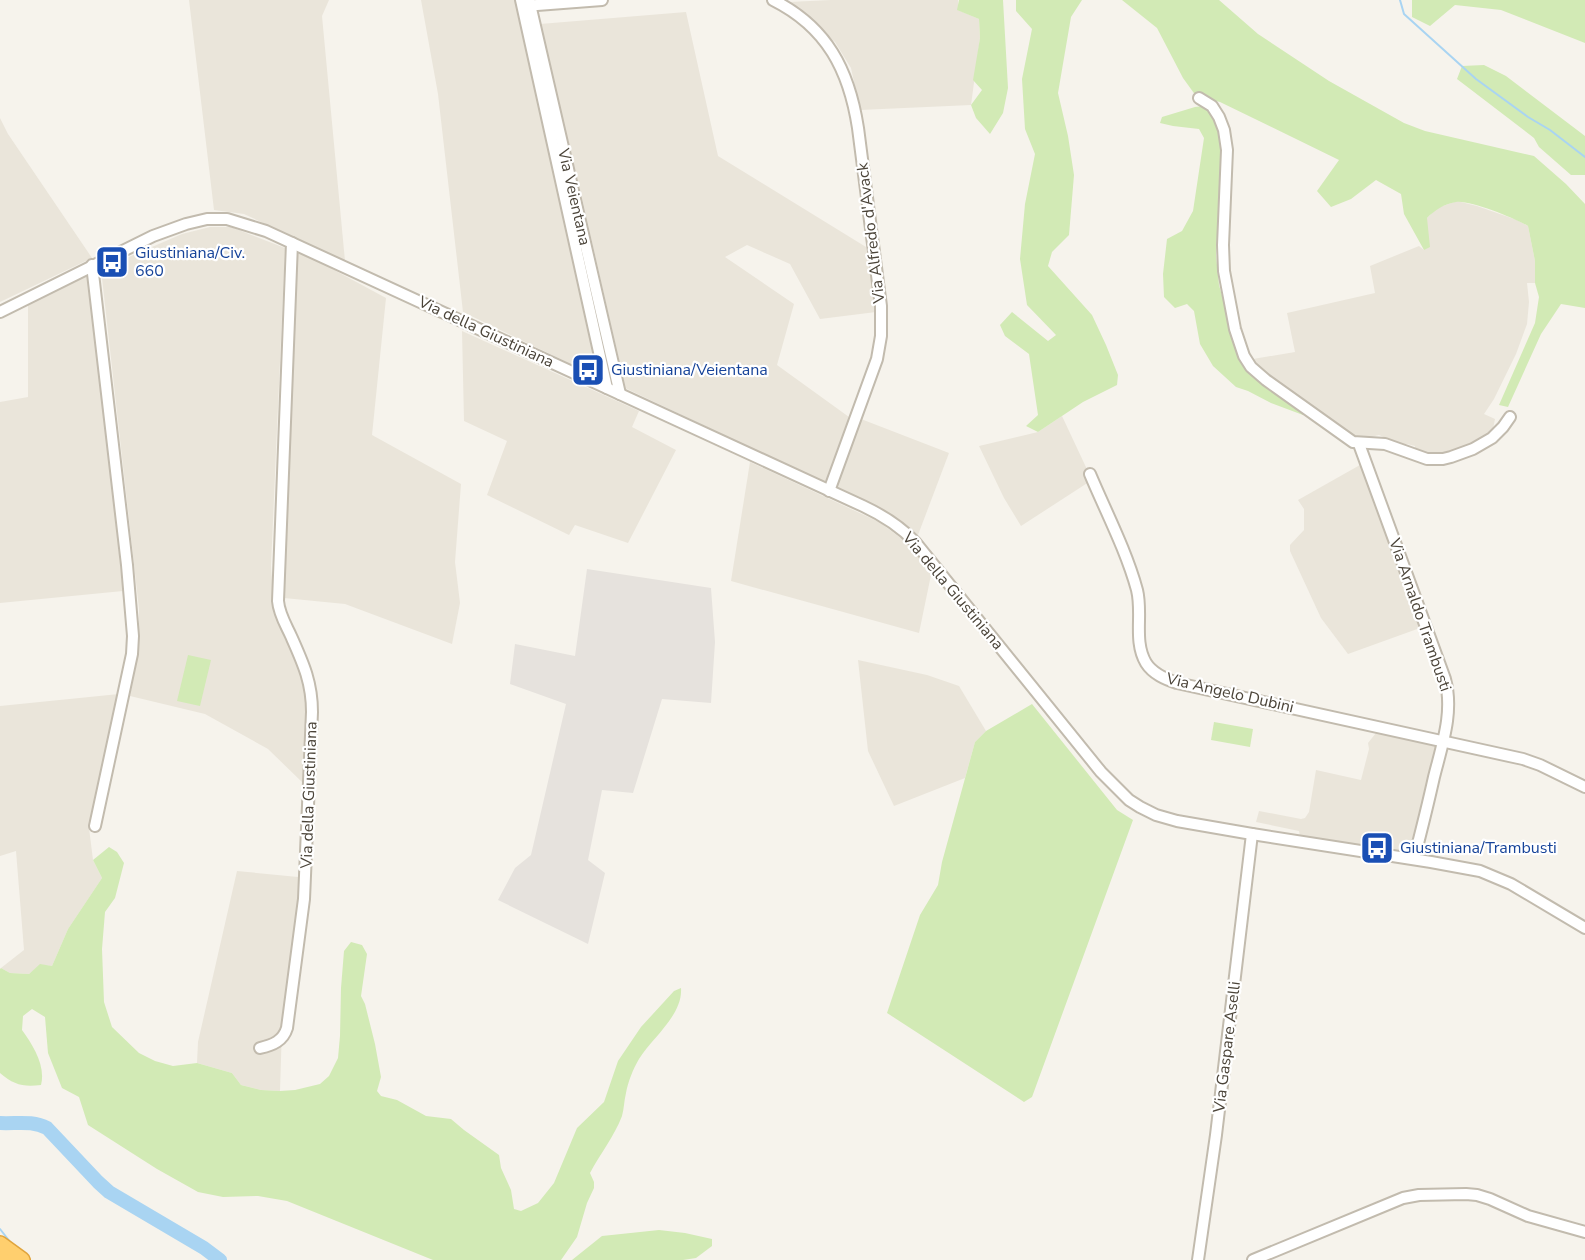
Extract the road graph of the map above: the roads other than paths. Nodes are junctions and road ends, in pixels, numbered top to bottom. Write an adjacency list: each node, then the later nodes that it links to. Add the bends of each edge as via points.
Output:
1 (602, 0): 3 (street)
2 (773, 0): 13 (street, Via Alfredo d'Avack, via 810,25 830,48 846,78 858,128 881,306 877,359)
3 (526, 3): 8 (street, Via Veientana); 9 (street, Via Veientana)
4 (1199, 98): 11 (street, via 1220,117 1227,142 1224,271 1244,356 1266,380)
5 (292, 243): 6 (street, Via della Giustiniana, via 240,222 207,219 153,236); 8 (street, Via della Giustiniana); 20 (street, Via della Giustiniana, via 278,601 280,614 307,673 312,712 304,899 287,1028 280,1040)
6 (92, 265): 7 (street, Via della Giustiniana); 16 (street, via 133,636)
7 (0, 312)
8 (607, 388): 9 (street, Via della Giustiniana)
9 (620, 394): 13 (street, Via della Giustiniana)
10 (1510, 417): 11 (street, via 1483,444 1443,459 1419,457 1385,444)
11 (1359, 444): 14 (street, Via Arnaldo Trambusti, via 1445,680 1449,700)
12 (1090, 474): 14 (street, Via Angelo Dubini, via 1137,590 1141,650 1146,663 1162,678)
13 (829, 491): 17 (street, Via della Giustiniana, via 880,515 909,536 1101,772 1129,800 1162,817)
14 (1443, 741): 15 (street, Via Angelo Dubini, via 1531,761); 18 (street, Via Arnaldo Trambusti)
15 (1585, 788)
16 (95, 826)
17 (1252, 834): 18 (street, Via della Giustiniana); 24 (street, Via Gaspare Aselli)
18 (1414, 859): 19 (street, Via della Giustiniana, via 1499,878)
19 (1585, 928)
20 (260, 1048)
21 (1585, 1232): 25 (street, via 1528,1216 1478,1195 1419,1195 1402,1198)
22 (0, 1244): 23 (highway)
23 (22, 1260)
24 (1198, 1260)
25 (1253, 1260)

